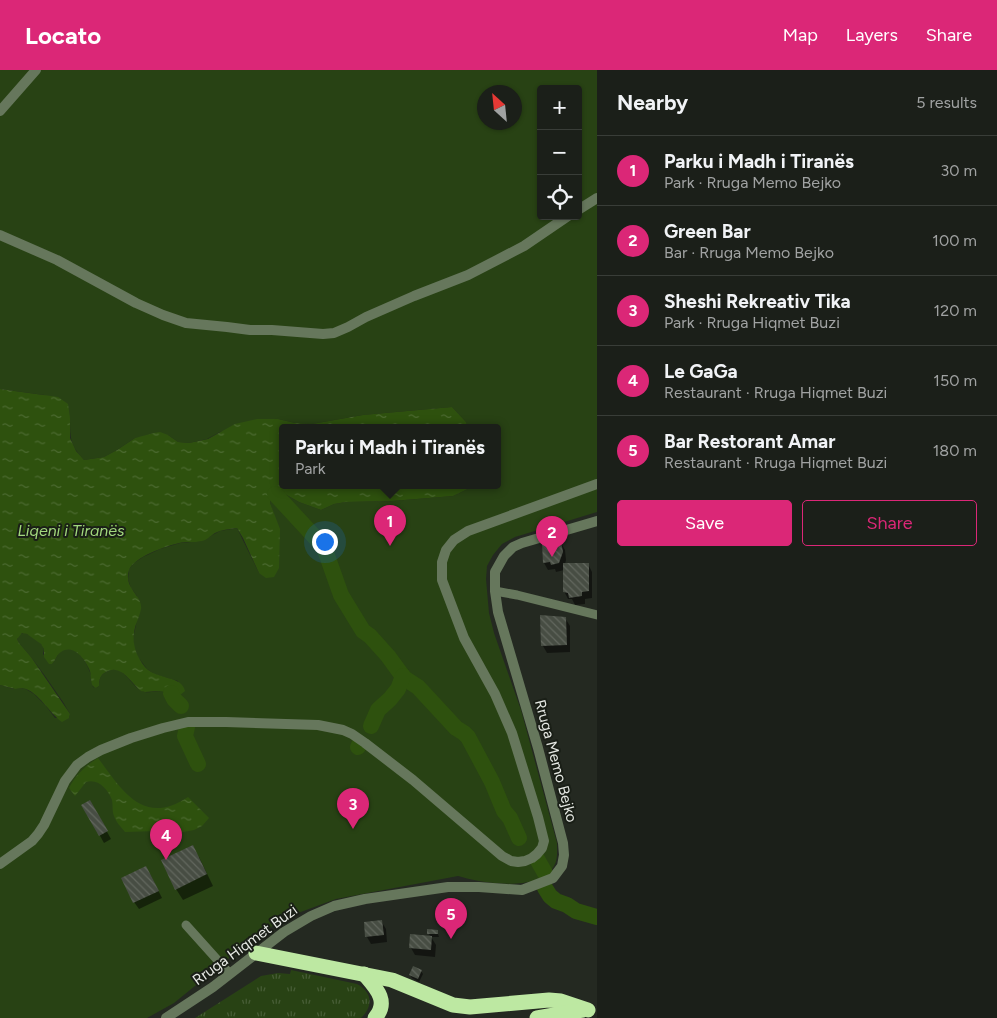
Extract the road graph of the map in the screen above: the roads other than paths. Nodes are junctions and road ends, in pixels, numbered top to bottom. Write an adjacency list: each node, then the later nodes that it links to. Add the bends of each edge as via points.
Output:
1 (36, 70): 2 (street)
2 (0, 111)
3 (597, 198): 4 (street)
4 (582, 207)
5 (562, 220): 6 (street, via 524,246 475,272 406,299 334,333 323,334 186,324 136,303 58,260)
6 (0, 235)
7 (597, 484): 11 (street, via 468,531 454,540 442,562 442,580 459,627 504,714 528,783 544,841 532,858 518,862 502,856 412,780 343,730 318,724 188,722 116,744 77,765 38,834)
8 (597, 521): 9 (street, Rruga Memo Bejko, via 513,548 495,572)
9 (495, 591): 10 (lane); 12 (street, Rruga Memo Bejko, via 498,612 553,802 564,855 562,866 553,878 522,890)
10 (597, 615)
11 (0, 864)
12 (495, 888): 14 (street, Rruga Hiqmet Buzi, via 448,887 334,906 284,932)
13 (186, 925): 15 (lane)
14 (256, 953): 15 (street, Rruga Hiqmet Buzi); 16 (highway)
15 (230, 974): 18 (street, Rruga Hiqmet Buzi)
16 (364, 974): 17 (highway, via 392,980 453,1005 470,1007 549,1000); 19 (highway, via 382,1003)
17 (592, 1009): 20 (highway)
18 (166, 1018)
19 (375, 1018)
20 (537, 1018)

